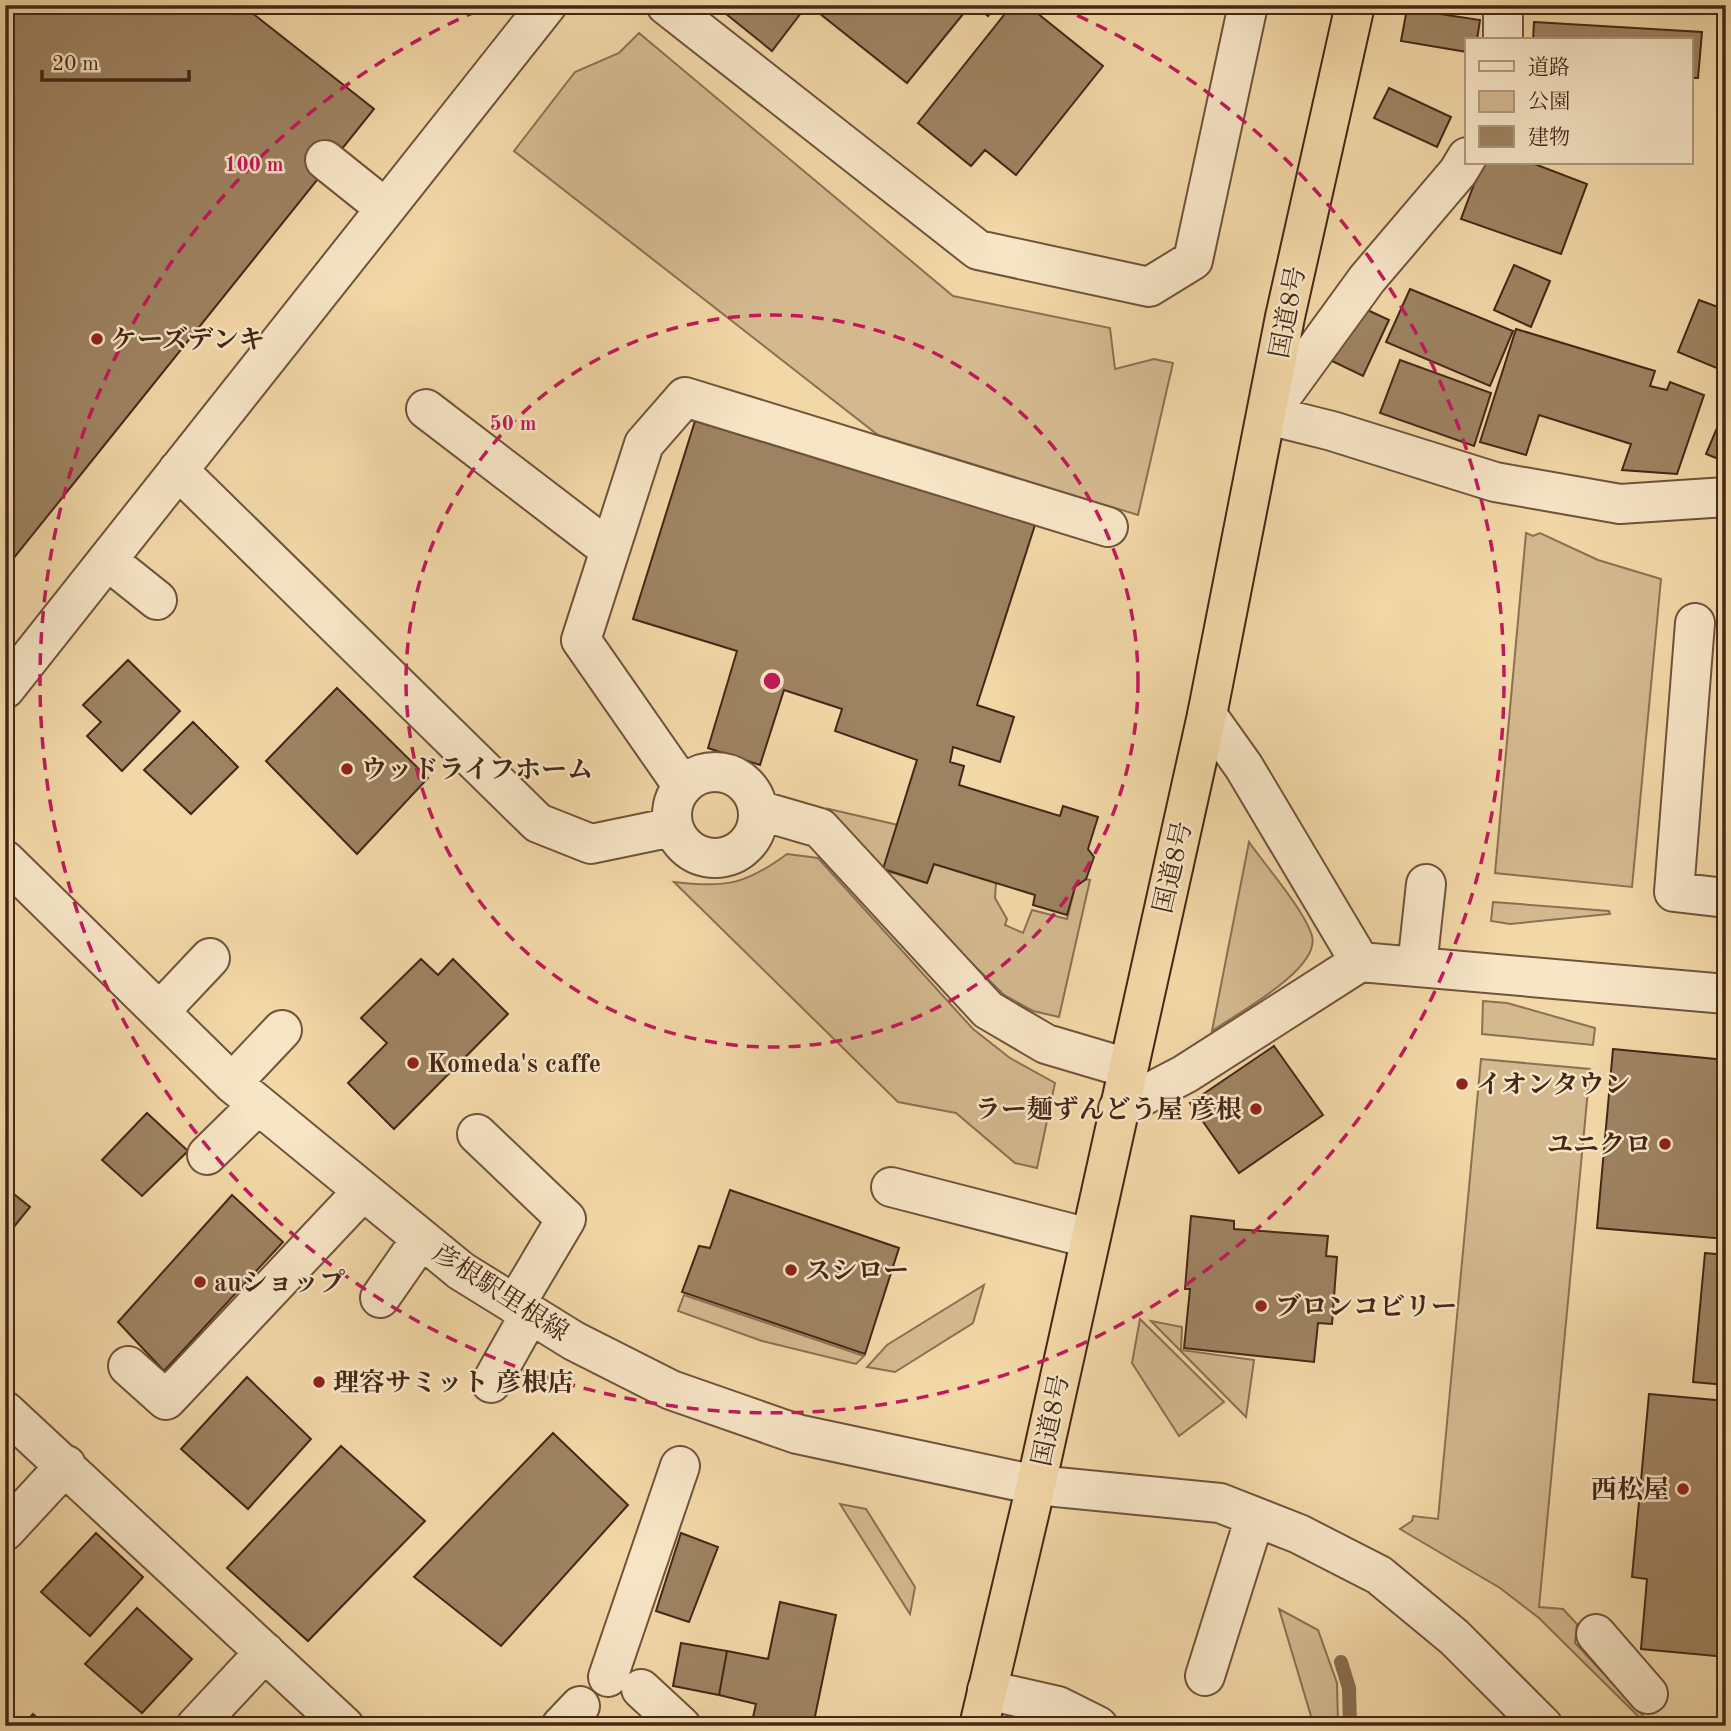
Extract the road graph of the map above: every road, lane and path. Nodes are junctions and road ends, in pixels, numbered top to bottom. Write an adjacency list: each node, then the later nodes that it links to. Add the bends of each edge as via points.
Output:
1 (547, 5): 9 (street)
2 (666, 5): 3 (street, via 978,250 1040,251 1149,287 1193,260 1222,73)
3 (1248, 5)
4 (1355, 5): 11 (highway, 国道8号, via 1285,317)
5 (1503, 5): 6 (street)
6 (1503, 38)
7 (325, 160): 9 (street)
8 (1465, 160): 11 (street, via 1367,279)
9 (385, 208): 12 (street)
10 (426, 409): 15 (street)
11 (1268, 415): 13 (street, via 1495,482 1620,504); 20 (highway, 国道8号)
12 (178, 470): 16 (street); 23 (street, via 538,823 592,844)
13 (1726, 497)
14 (1108, 527): 15 (street, via 685,397 644,444)
15 (610, 550): 21 (street, via 581,640)
16 (107, 560): 17 (street); 19 (street)
17 (157, 600)
18 (1695, 623): 26 (street, via 1674,892)
19 (5, 689)
20 (1207, 715): 28 (street, via 1244,767); 33 (highway, 国道8号)
21 (682, 785): 22 (street, via 707,772 721,772 747,785); 23 (street, via 671,812)
22 (758, 810): 23 (street, via 752,838 730,856 702,856 689,850); 33 (street, via 820,828 988,1010 1046,1044)
23 (673, 827)
24 (5, 860): 31 (street, 彦根駅里根線)
25 (1426, 884): 29 (street)
26 (1726, 898)
27 (210, 958): 31 (street)
28 (1360, 962): 29 (street); 35 (street, via 1185,1074)
29 (1417, 967): 30 (street)
30 (1726, 994)
31 (160, 1012): 34 (street, 彦根駅里根線)
32 (282, 1030): 34 (street)
33 (1127, 1068): 35 (highway, 国道8号)
34 (245, 1094): 37 (street); 39 (street, 彦根駅里根線)
35 (1118, 1109): 40 (highway, 国道8号)
36 (478, 1134): 43 (street, via 566,1219)
37 (207, 1155)
38 (891, 1187): 40 (street)
39 (363, 1191): 41 (street, 彦根駅里根線); 44 (street, via 166,1400)
40 (1089, 1238): 49 (highway, 国道8号)
41 (421, 1239): 42 (street); 43 (street, 彦根駅里根線)
42 (380, 1298)
43 (523, 1310): 45 (street); 49 (street, 彦根駅里根線, via 671,1390 797,1434)
44 (128, 1366)
45 (491, 1383)
46 (5, 1411): 47 (street)
47 (59, 1447): 51 (street); 53 (street)
48 (680, 1466): 59 (street, via 624,1683)
49 (1036, 1485): 50 (street, 彦根駅里根線, via 1220,1503); 56 (highway, 国道8号)
50 (1255, 1517): 54 (street); 61 (street, 彦根駅里根線, via 1379,1575 1454,1637)
51 (5, 1531)
52 (1596, 1634): 55 (street)
53 (265, 1651): 57 (street); 58 (street)
54 (1205, 1676)
55 (1648, 1694)
56 (983, 1708): 60 (street, via 1058,1706)
57 (196, 1726)
58 (344, 1726)
59 (681, 1726)
60 (1098, 1726)
61 (1543, 1726)

